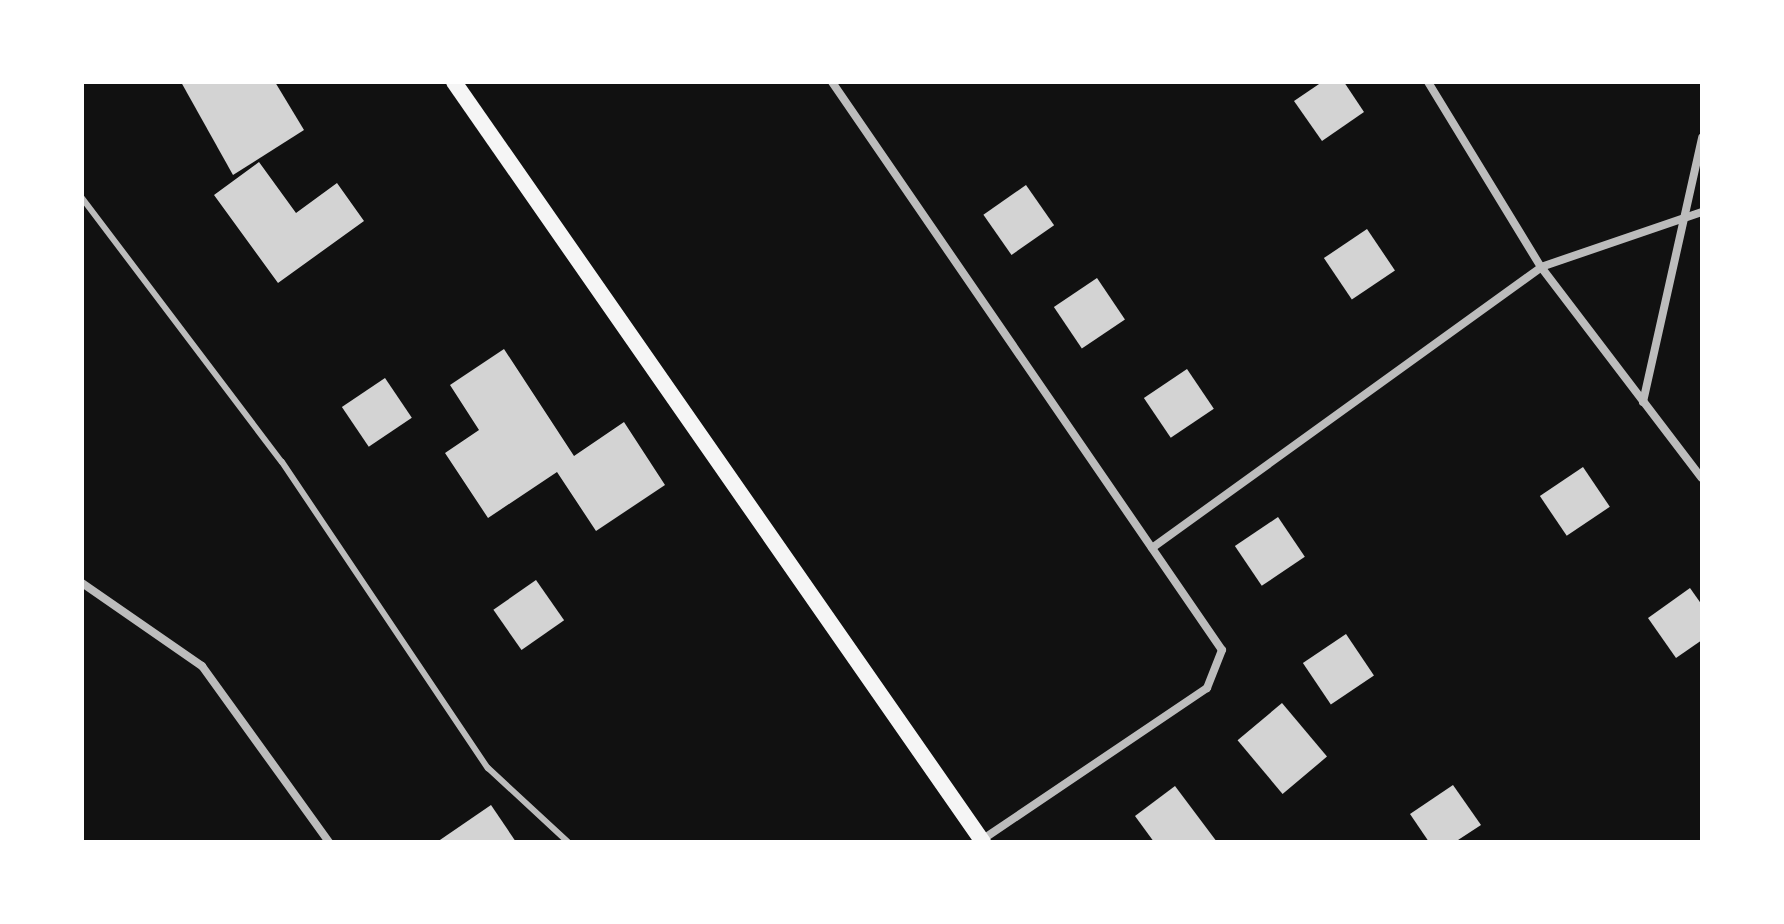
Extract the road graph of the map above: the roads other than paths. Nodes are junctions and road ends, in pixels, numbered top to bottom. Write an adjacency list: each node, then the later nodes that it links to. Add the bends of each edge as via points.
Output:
1 (454, 82): 13 (main road)
2 (832, 82): 11 (street)
3 (1428, 82): 8 (street)
4 (1702, 138): 6 (street)
5 (82, 198): 15 (lane, via 282,462 488,768)
6 (1689, 212): 7 (street); 8 (street); 9 (street)
7 (1702, 212)
8 (1541, 267): 9 (street); 11 (street)
9 (1643, 402): 10 (street)
10 (1702, 478)
11 (1152, 548): 13 (street, via 1222,650 1207,688)
12 (82, 583): 14 (street, via 202,666)
13 (982, 841)
14 (329, 842)
15 (568, 842)

